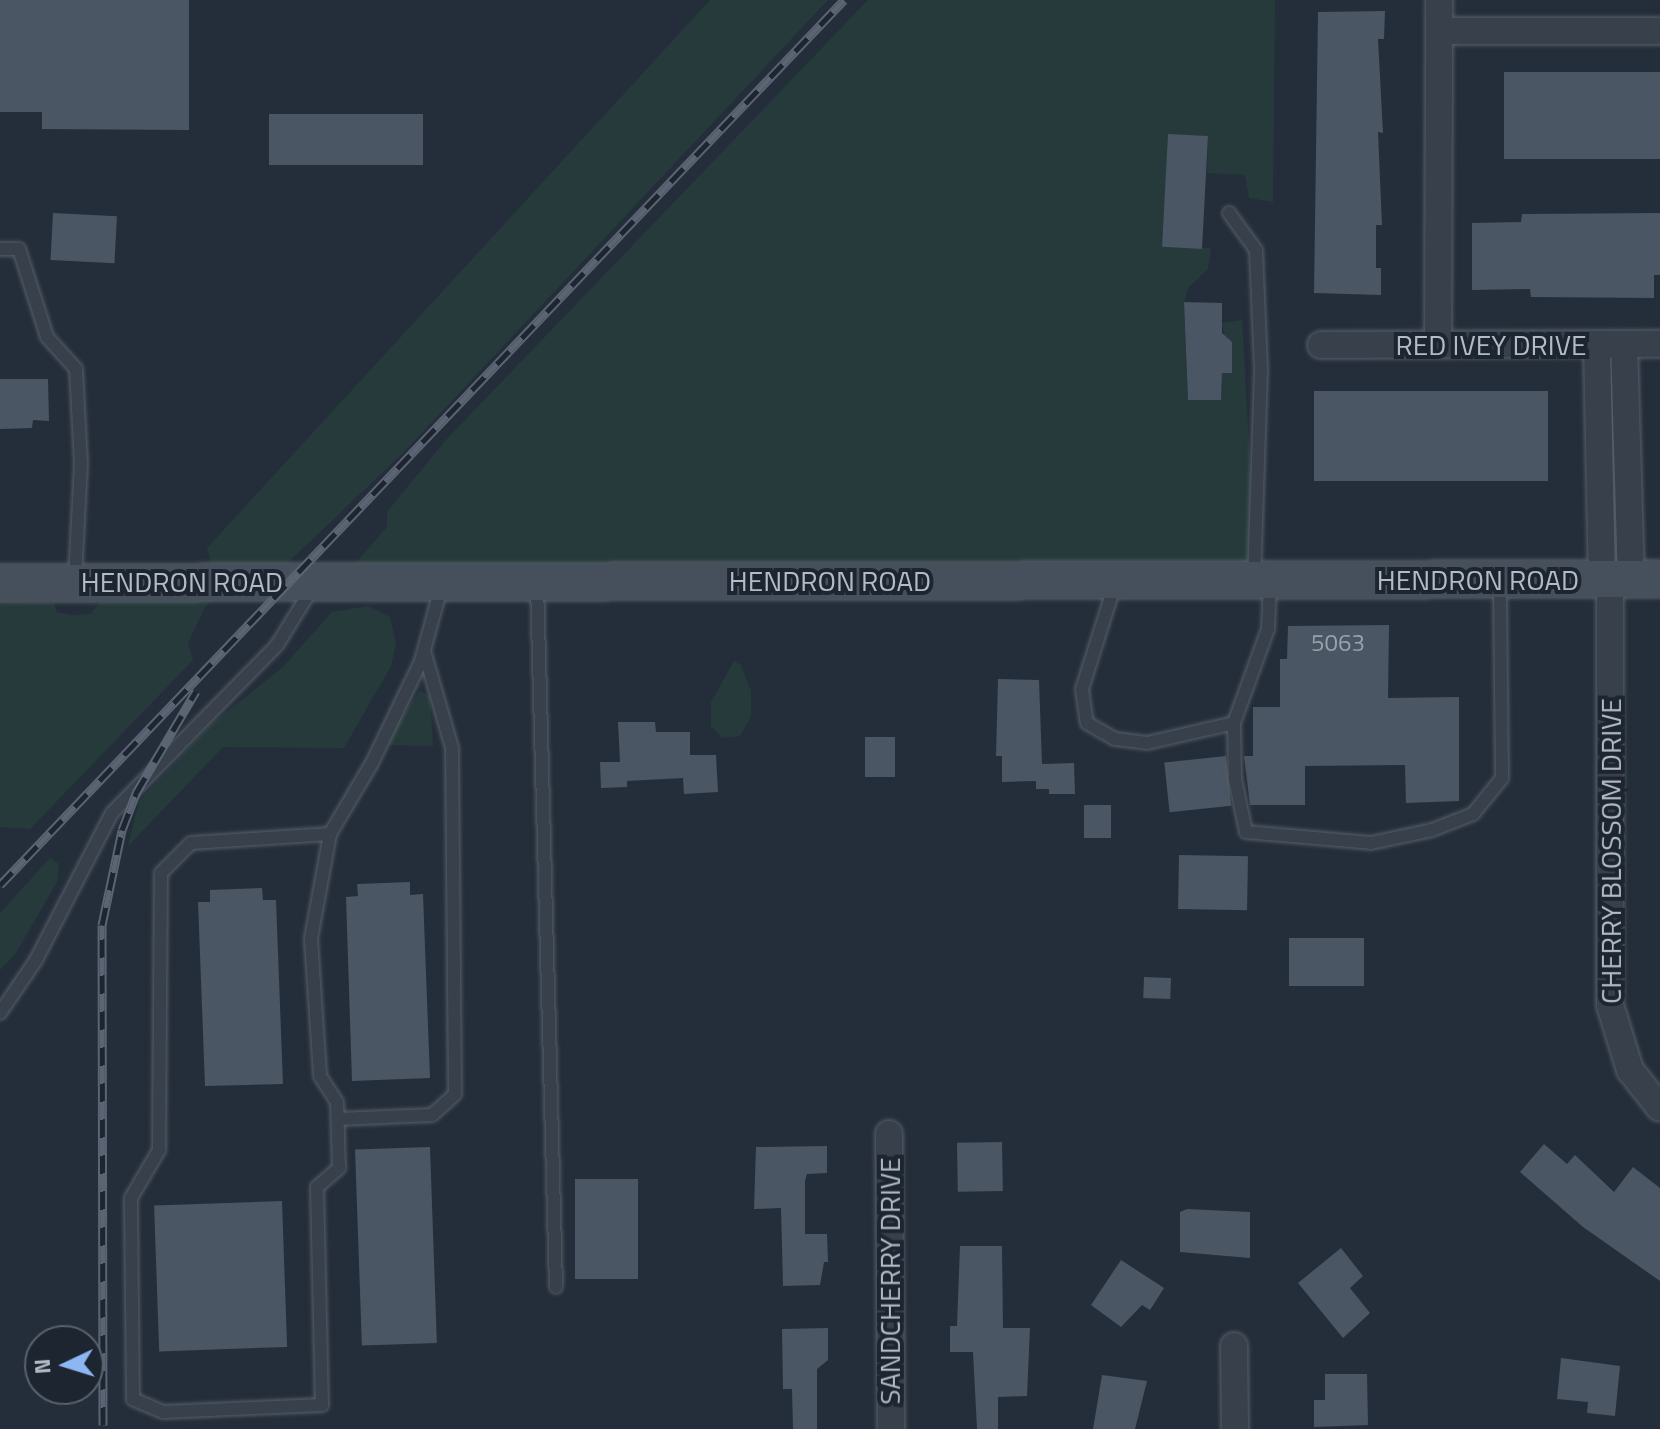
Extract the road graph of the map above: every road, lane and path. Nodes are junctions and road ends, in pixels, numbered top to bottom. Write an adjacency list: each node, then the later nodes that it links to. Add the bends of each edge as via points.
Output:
1 (1439, 0): 2 (street)
2 (1439, 31): 3 (street); 9 (street)
3 (1660, 31)
4 (1229, 213): 12 (lane, via 1256,250)
5 (0, 249): 19 (lane, via 19,249 47,337 76,369 81,463)
6 (1624, 344): 7 (street, RED IVEY DRIVE); 10 (street, RED IVEY DRIVE); 13 (street)
7 (1660, 344)
8 (1321, 345): 9 (street, RED IVEY DRIVE)
9 (1438, 345): 10 (street, RED IVEY DRIVE)
10 (1597, 345): 13 (street)
11 (537, 580): 15 (street, HENDRON ROAD); 16 (street, HENDRON ROAD); 27 (lane)
12 (1262, 580): 16 (street, HENDRON ROAD); 17 (street, HENDRON ROAD); 21 (lane, via 1268,629)
13 (1626, 580): 17 (street, HENDRON ROAD); 24 (street, CHERRY BLOSSOM DRIVE, via 1610,1005 1630,1070)
14 (317, 581): 15 (street, HENDRON ROAD); 19 (street, HENDRON ROAD); 23 (lane, via 277,645 112,813 36,960)
15 (443, 581): 20 (lane)
16 (1116, 581): 21 (lane, via 1082,689 1087,723 1115,739 1147,743)
17 (1500, 581): 21 (lane, via 1502,778 1473,814 1432,830 1371,843 1246,832 1235,779)
18 (0, 583): 19 (street, HENDRON ROAD)
19 (74, 583)
20 (424, 650): 22 (lane, via 372,763); 25 (lane, via 452,748 455,1094 432,1115)
21 (1234, 723)
22 (330, 834): 25 (lane, via 311,939 320,1076 337,1102); 25 (lane, via 191,843 161,873 159,1150 131,1198 133,1399 163,1412 322,1405 317,1187 339,1168)
23 (0, 1013)
24 (1660, 1108)
25 (338, 1119)
26 (889, 1134): 29 (street, SANDCHERRY DRIVE)
27 (556, 1287)
28 (1234, 1346): 30 (street)
29 (891, 1429)
30 (1235, 1429)

